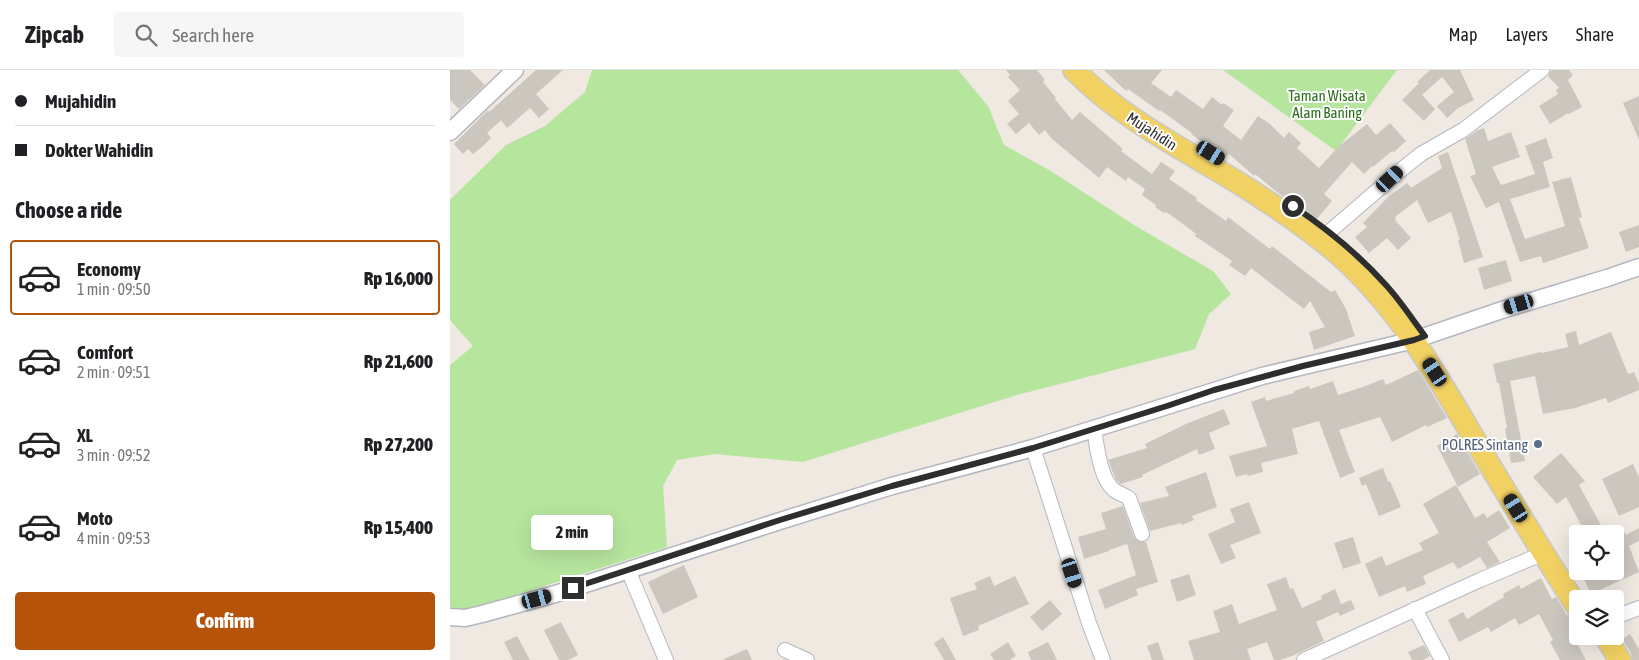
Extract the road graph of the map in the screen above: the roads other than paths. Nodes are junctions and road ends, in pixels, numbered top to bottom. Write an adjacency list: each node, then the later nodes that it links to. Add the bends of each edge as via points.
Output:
1 (515, 70): 5 (street)
2 (1074, 70): 8 (main road, Mujahidin, via 1127,116 1241,184 1308,229 1359,274)
3 (1090, 70): 6 (main road, Mujahidin, via 1124,98)
4 (1542, 70): 6 (street, via 1463,130 1400,170)
5 (450, 132)
6 (1329, 232): 8 (main road, Mujahidin, via 1385,283 1399,300)
7 (1639, 267): 8 (street)
8 (1419, 338): 9 (street, via 1262,376); 12 (main road, via 1480,449); 14 (main road)
9 (1094, 429): 10 (street); 11 (street, via 1103,471 1113,490 1129,498)
10 (1033, 448): 13 (street, via 892,486); 25 (street)
11 (1142, 534)
12 (1544, 553): 15 (main road); 17 (street)
13 (628, 570): 19 (street, via 482,614); 23 (street)
14 (1576, 590)
15 (1569, 593)
16 (1639, 608): 18 (street)
17 (1415, 609): 26 (street); 27 (street)
18 (1624, 613)
19 (450, 617)
20 (1600, 645): 28 (main road)
21 (1611, 645): 29 (main road)
22 (785, 650): 24 (street)
23 (666, 660)
24 (807, 660)
25 (1103, 660)
26 (1304, 660)
27 (1442, 660)
28 (1609, 660)
29 (1620, 660)

